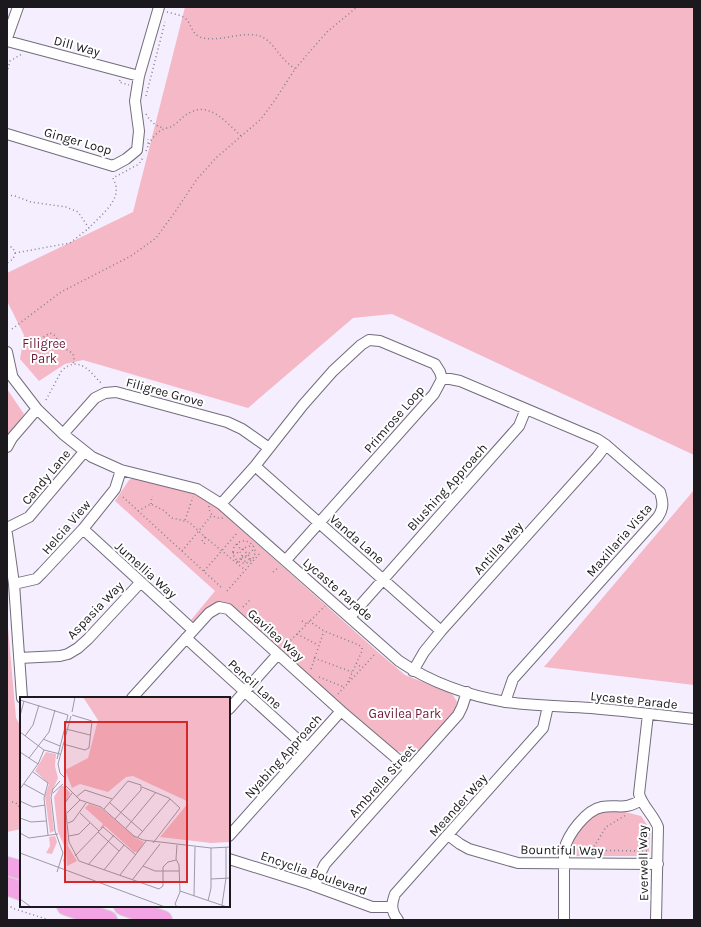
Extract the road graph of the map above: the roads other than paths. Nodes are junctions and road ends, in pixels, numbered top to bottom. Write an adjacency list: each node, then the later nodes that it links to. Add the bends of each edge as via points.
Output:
1 (18, 7): 3 (street)
2 (163, 10): 4 (street, Ginger Loop)
3 (7, 39): 4 (street, Dill Way)
4 (139, 76): 5 (street, Ginger Loop, via 134,101 139,131 137,150 113,166)
5 (7, 134)
6 (7, 352): 7 (street, Lycaste Parade)
7 (9, 372): 9 (street, Lycaste Parade)
8 (442, 379): 10 (street, Maxillaria Vista, via 460,381); 14 (street, Primrose Loop, via 435,364 380,341 369,340 333,371); 19 (street, Primrose Loop, via 434,394)
9 (38, 409): 11 (street, Lycaste Parade); 13 (street)
10 (526, 409): 12 (street, Maxillaria Vista); 24 (street, Blushing Approach, via 519,426)
11 (63, 434): 14 (street, Filigree Grove, via 95,398 105,393 116,392 227,422); 15 (street, Lycaste Parade)
12 (606, 445): 29 (street, Antilla Way); 38 (street, Maxillaria Vista, via 660,492 662,510 514,679)
13 (7, 447)
14 (269, 448): 16 (street, Primrose Loop)
15 (84, 452): 17 (street, Lycaste Parade); 20 (street, Candy Lane, via 29,517)
16 (255, 466): 18 (street, Primrose Loop); 19 (street, Vanda Lane)
17 (121, 470): 18 (street, Lycaste Parade, via 197,489); 21 (street, Helcia View, via 115,489)
18 (222, 504): 23 (street, Lycaste Parade)
19 (319, 523): 23 (street, Primrose Loop); 24 (street, Vanda Lane)
20 (7, 528)
21 (83, 530): 25 (street, Jumellia Way); 26 (street, Helcia View, via 36,579)
22 (7, 534): 26 (street)
23 (282, 563): 27 (street, Lycaste Parade)
24 (382, 579): 27 (street, Blushing Approach); 29 (street, Vanda Lane)
25 (140, 582): 28 (street, Jumellia Way); 32 (street, Aspasia Way, via 78,648 60,656)
26 (14, 584): 32 (street)
27 (350, 617): 33 (street, Lycaste Parade, via 399,661)
28 (193, 630): 30 (street, Gavilea Way); 31 (street, Gavilea Way, via 209,613 219,607 228,610)
29 (441, 631): 33 (street, Antilla Way, via 424,652)
30 (186, 638): 34 (street, Pencil Lane); 37 (street, Gavilea Way)
31 (278, 654): 34 (street); 41 (street, Gavilea Way)
32 (19, 658): 36 (street)
33 (414, 671): 35 (street, Lycaste Parade)
34 (245, 692): 40 (street); 44 (street, Pencil Lane)
35 (467, 692): 38 (street, Lycaste Parade); 45 (street, Ambrella Street, via 458,715)
36 (22, 697)
37 (133, 697)
38 (505, 702): 39 (street, Lycaste Parade)
39 (548, 706): 42 (street, Lycaste Parade); 48 (street, Meander Way, via 543,728)
40 (230, 708)
41 (341, 711): 44 (street, Nyabing Approach); 45 (street, Gavilea Way)
42 (648, 714): 43 (street, Lycaste Parade); 46 (street, via 639,794)
43 (694, 719)
44 (308, 748): 47 (street, Nyabing Approach)
45 (409, 769): 55 (street, Ambrella Street, via 325,864)
46 (641, 800): 50 (street, via 622,807 596,808 566,840); 51 (street, Everwell Way, via 655,818 658,827)
47 (230, 835)
48 (448, 835): 50 (street, Bountiful Way, via 469,849 511,861); 59 (street, Meander Way, via 395,894)
49 (230, 859): 55 (street, Encyclia Boulevard)
50 (564, 864): 51 (street, Bountiful Way); 63 (street)
51 (658, 864): 64 (street, Everwell Way)
52 (7, 866): 53 (highway)
53 (20, 870)
54 (7, 886): 56 (highway)
55 (314, 886): 59 (street, Encyclia Boulevard, via 372,907)
56 (20, 891)
57 (69, 907): 60 (highway)
58 (127, 907): 61 (highway)
59 (392, 907): 62 (street, via 393,914)
60 (108, 920)
61 (163, 920)
62 (398, 920)
63 (564, 920)
64 (656, 920)

